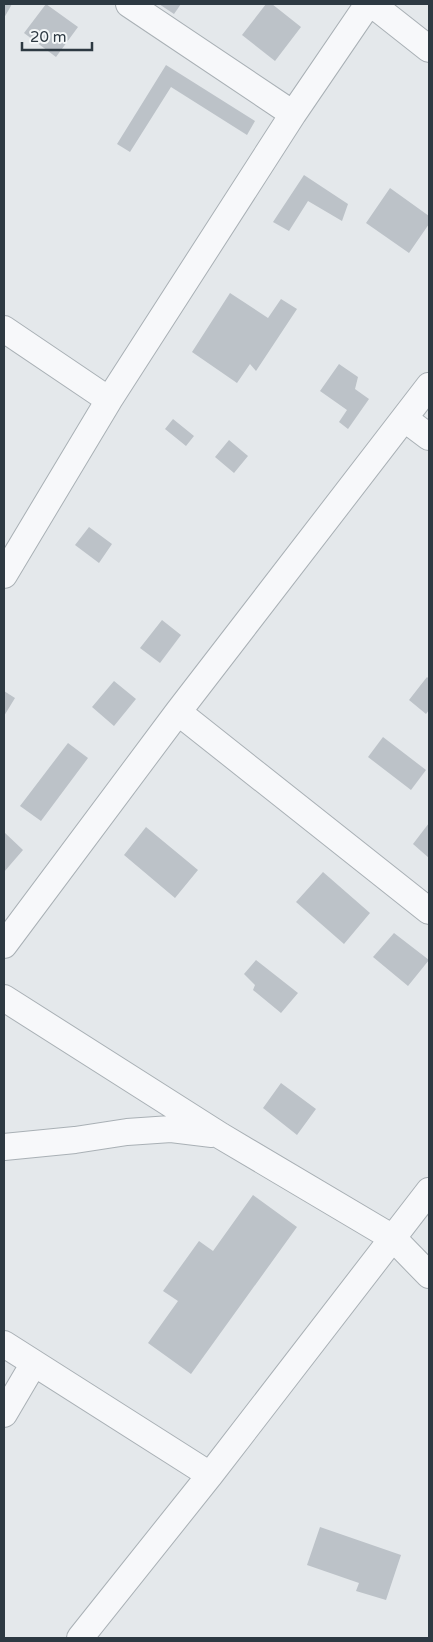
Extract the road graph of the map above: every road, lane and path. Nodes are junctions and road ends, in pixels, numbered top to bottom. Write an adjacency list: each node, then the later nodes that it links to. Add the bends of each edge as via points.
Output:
1 (129, 4): 5 (street)
2 (368, 4): 5 (street)
3 (372, 4): 4 (street)
4 (429, 49)
5 (292, 114): 8 (street)
6 (4, 329): 8 (street)
7 (429, 386): 9 (street)
8 (109, 400): 11 (street)
9 (405, 419): 10 (street); 12 (street)
10 (429, 436)
11 (4, 575)
12 (178, 712): 13 (street); 14 (street)
13 (429, 912)
14 (4, 945)
15 (4, 998): 16 (street)
16 (221, 1136): 17 (street, via 171,1129); 19 (street)
17 (4, 1147)
18 (429, 1191): 19 (street)
19 (393, 1238): 20 (street); 24 (street)
20 (429, 1275)
21 (4, 1344): 22 (street)
22 (34, 1363): 23 (street); 24 (street)
23 (4, 1414)
24 (210, 1475): 25 (street)
25 (80, 1638)

